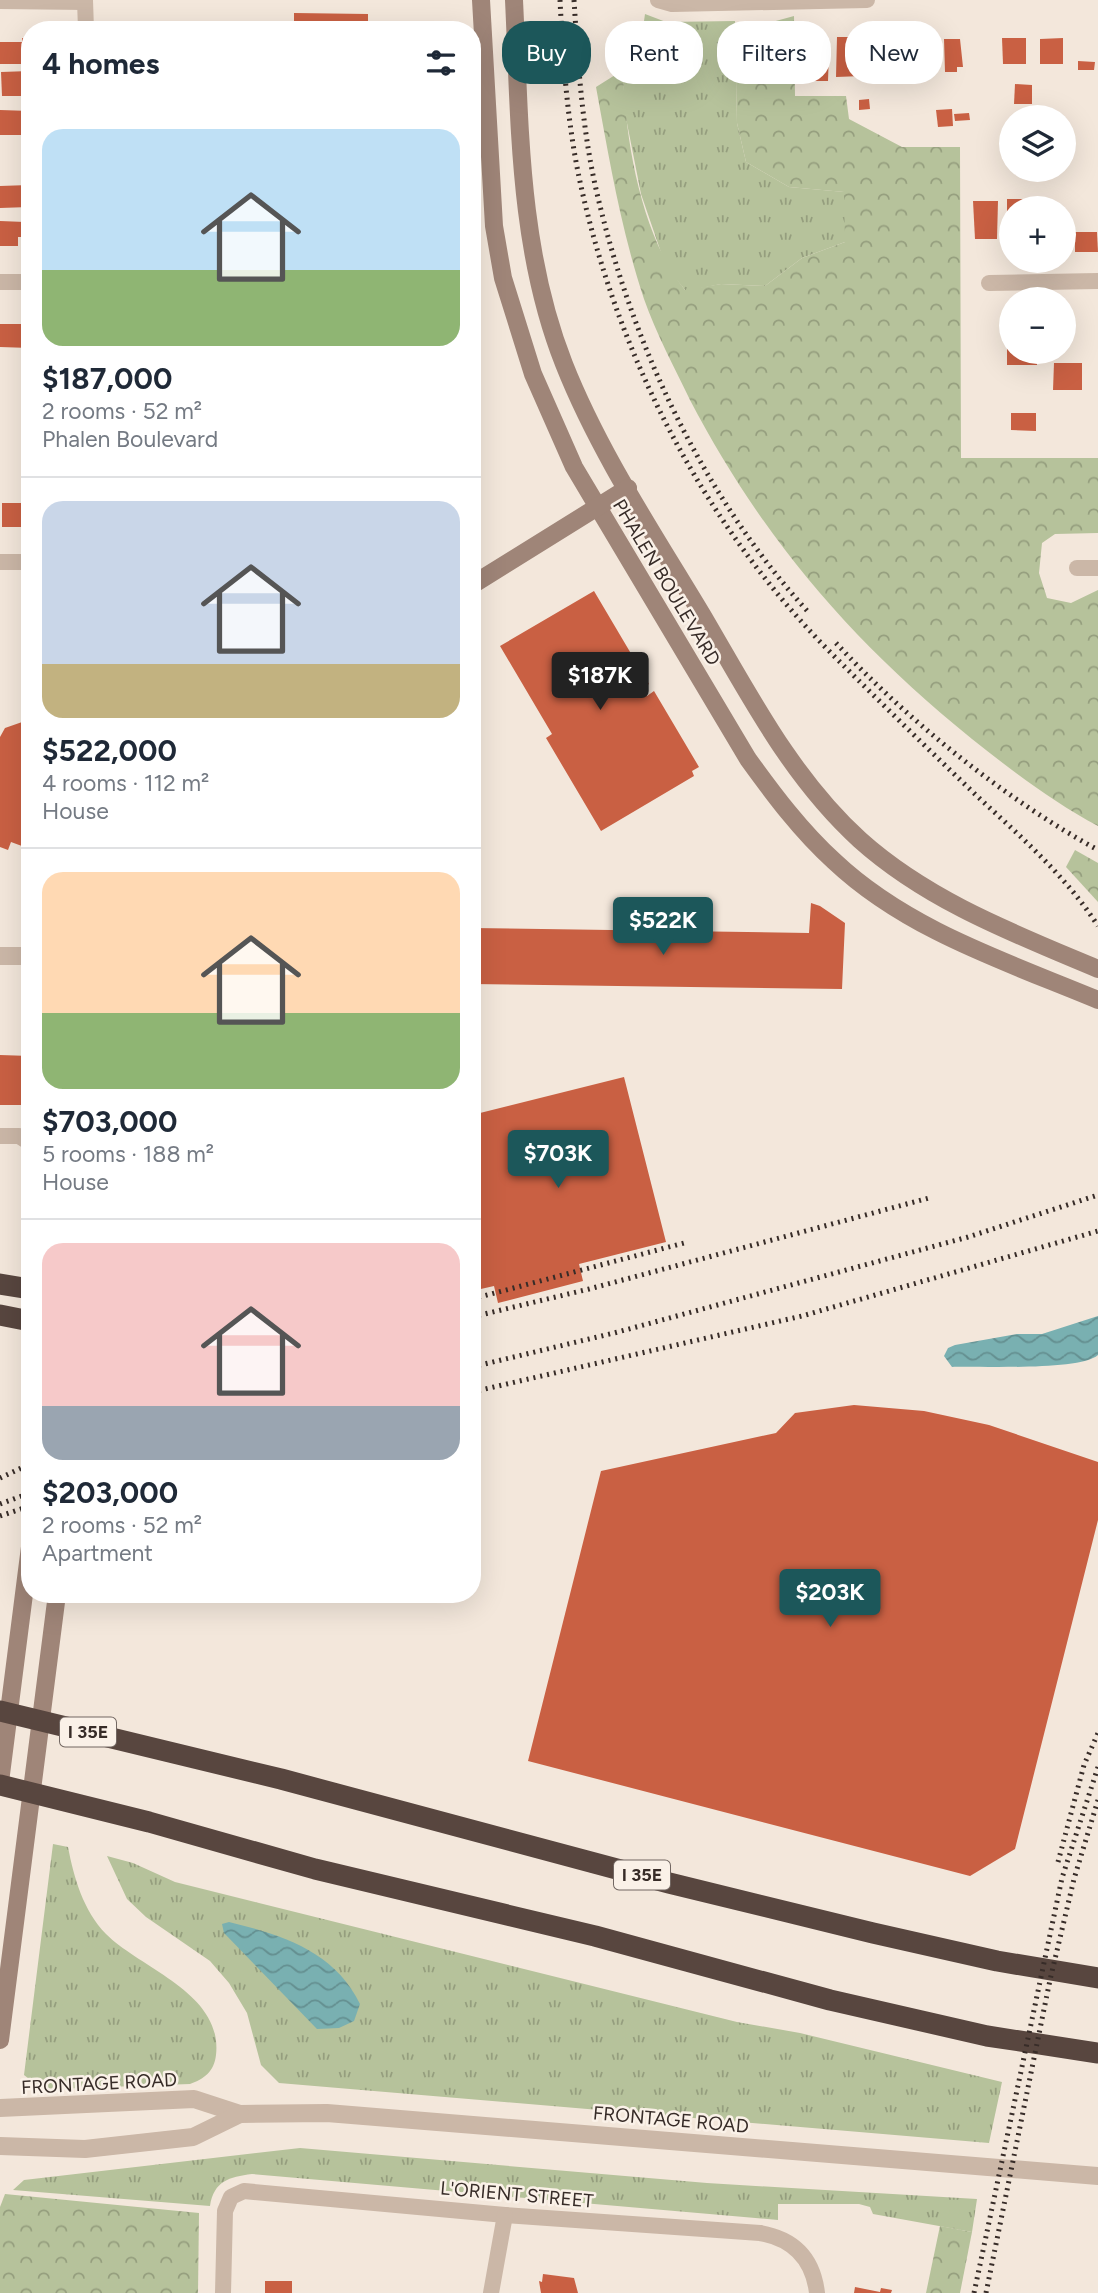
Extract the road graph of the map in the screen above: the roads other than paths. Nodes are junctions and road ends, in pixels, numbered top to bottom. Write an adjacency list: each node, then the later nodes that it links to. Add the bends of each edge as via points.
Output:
1 (481, 0): 13 (main road, PHALEN BOULEVARD, via 491,188 503,278 517,331 550,417)
2 (514, 0): 12 (main road, PHALEN BOULEVARD, via 523,184 537,271 563,362)
3 (658, 0): 4 (street, via 672,4)
4 (867, 0)
5 (0, 1): 6 (street)
6 (85, 1): 7 (street)
7 (86, 21)
8 (1098, 281): 11 (street)
9 (0, 282): 10 (street)
10 (21, 282)
11 (989, 283)
12 (628, 488): 13 (main road); 21 (main road, PHALEN BOULEVARD, via 783,750 825,805 901,872 955,906)
13 (598, 506): 18 (main road); 22 (main road, PHALEN BOULEVARD, via 748,759 776,798 834,862 888,903 945,936)
14 (0, 562): 15 (street)
15 (21, 562)
16 (1077, 568): 17 (street)
17 (1098, 568)
18 (481, 579)
19 (0, 956): 20 (street)
20 (21, 956)
21 (1098, 969)
22 (1098, 1000)
23 (0, 1136): 24 (street)
24 (21, 1137)
25 (0, 1284): 26 (highway)
26 (21, 1288)
27 (0, 1315): 28 (highway)
28 (21, 1319)
29 (23, 1603): 34 (main road)
30 (56, 1603): 36 (main road)
31 (0, 1705): 33 (highway)
32 (0, 1711): 33 (highway, I 35E)
33 (22, 1716): 35 (highway, I 35E, via 669,1883 1005,1962)
34 (5, 1787): 37 (highway, via 830,2000 987,2036)
35 (1098, 1978)
36 (0, 2040)
37 (1098, 2053)
38 (0, 2108): 39 (street, FRONTAGE ROAD, via 194,2099)
39 (240, 2114): 40 (street, FRONTAGE ROAD, via 193,2137 85,2149); 41 (street, FRONTAGE ROAD, via 327,2113)
40 (0, 2146)
41 (1098, 2176)
42 (505, 2215): 43 (street, L'ORIENT STREET, via 253,2192 231,2197 225,2211); 44 (street); 45 (street, L'ORIENT STREET, via 760,2232 798,2249 812,2270)
43 (223, 2293)
44 (491, 2293)
45 (817, 2293)

